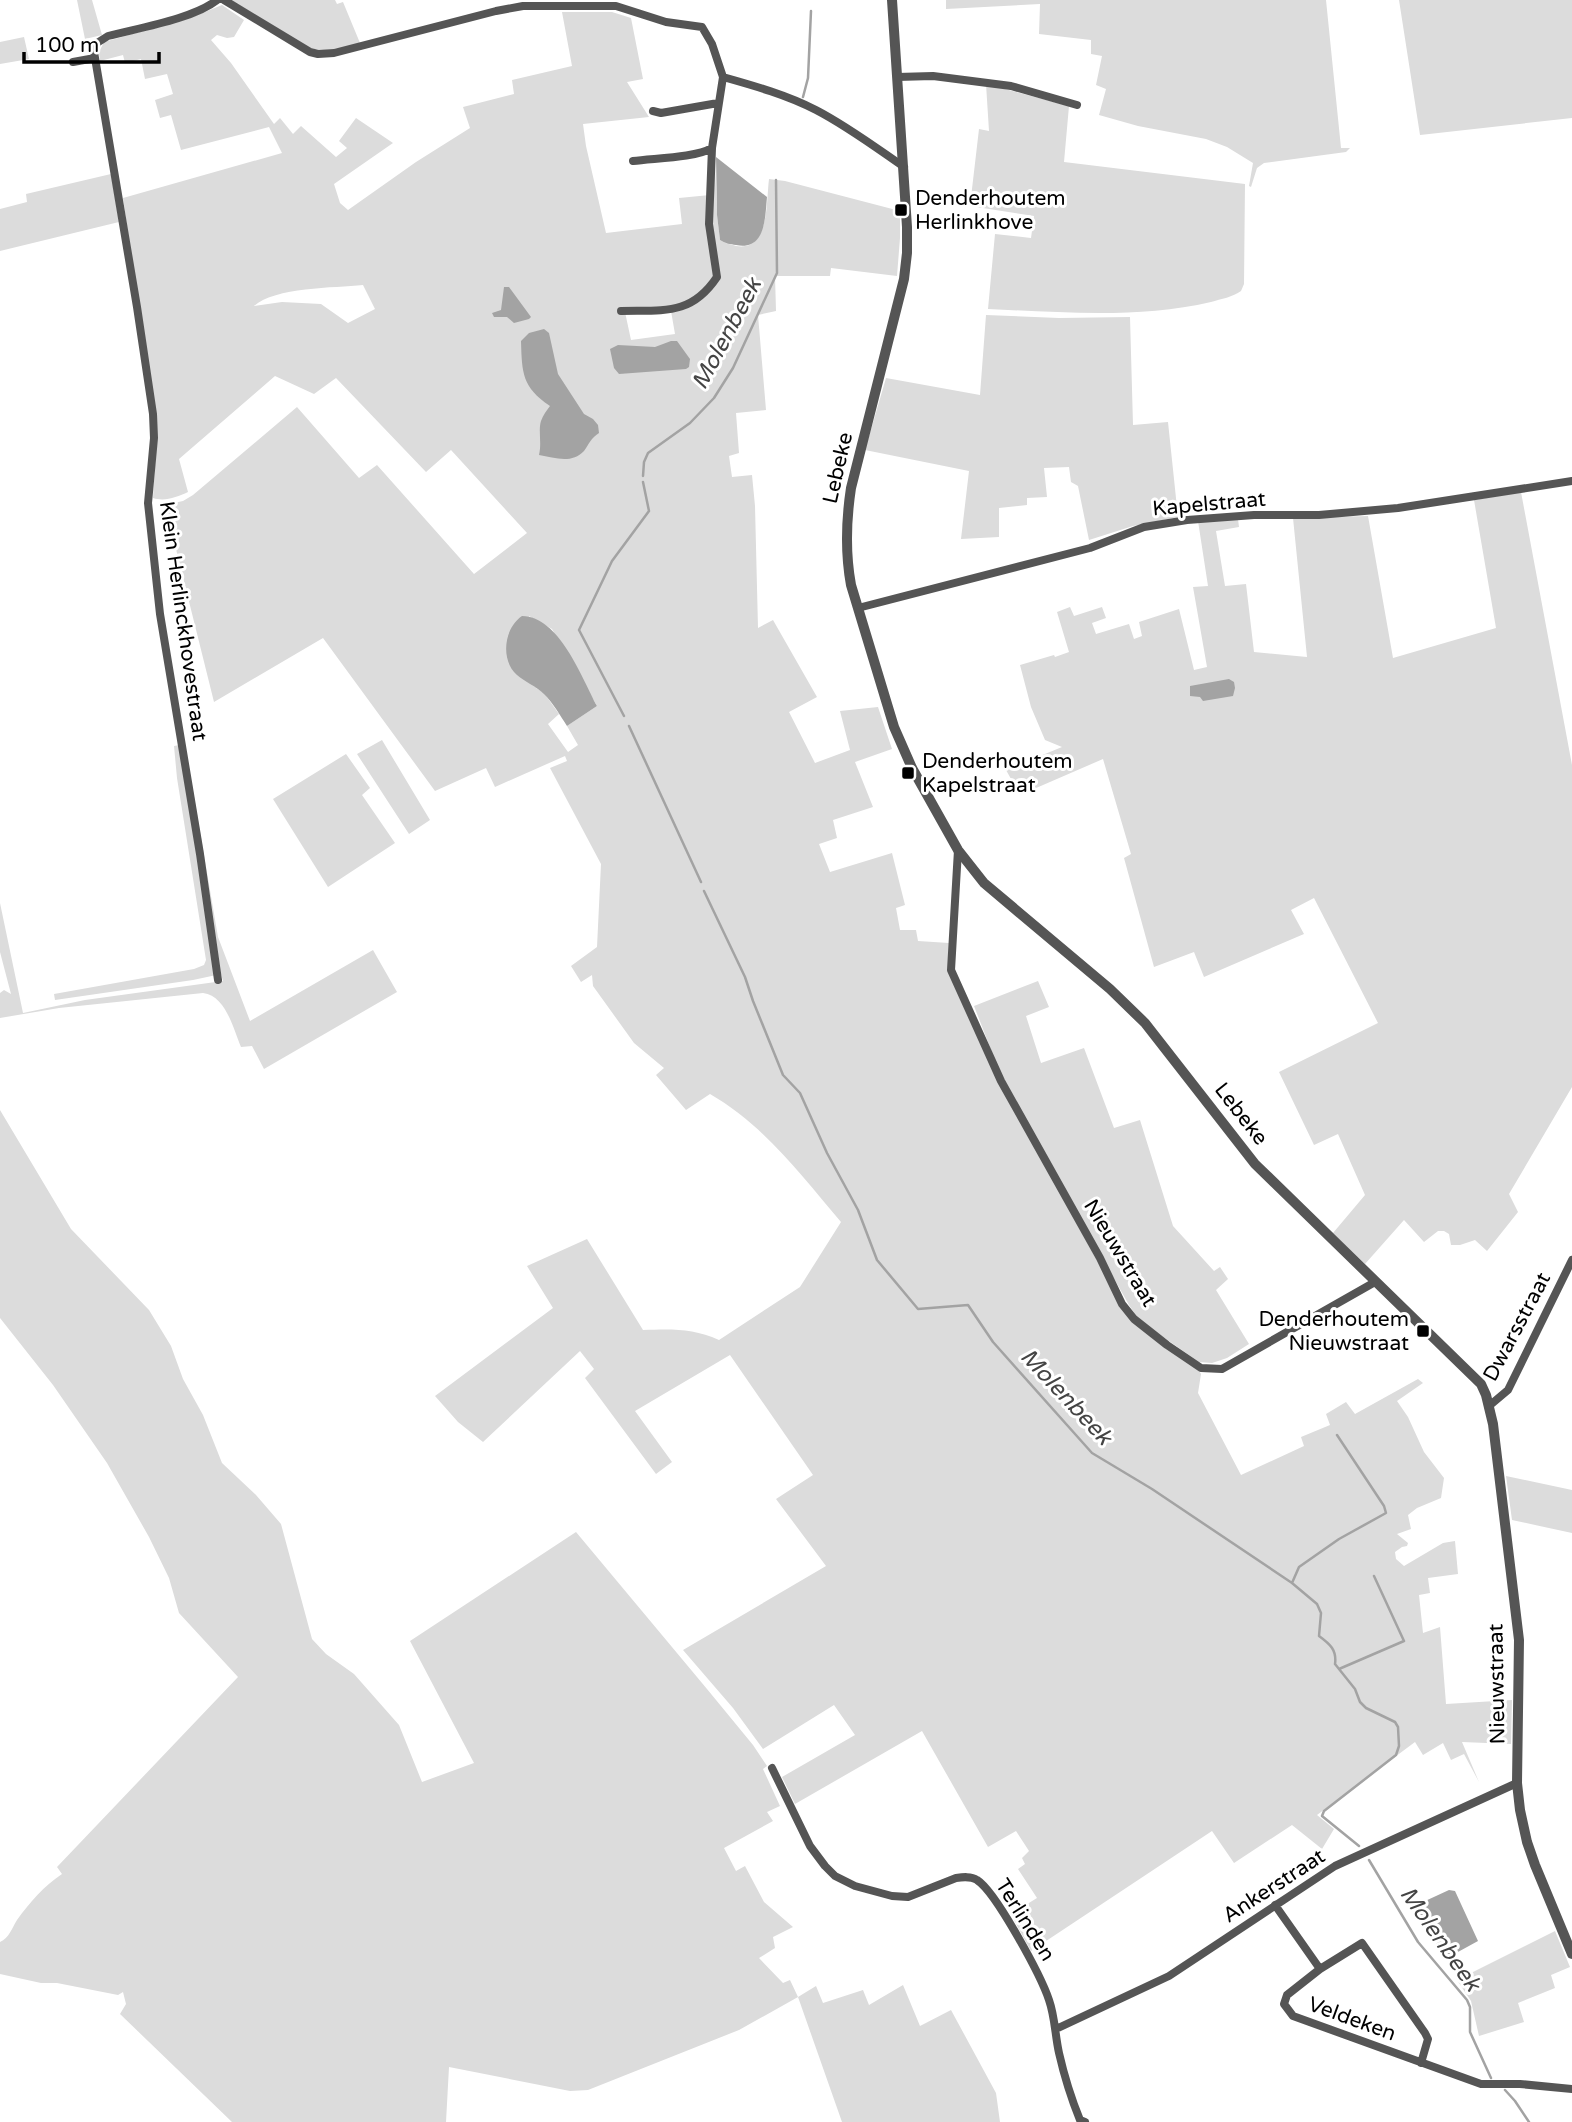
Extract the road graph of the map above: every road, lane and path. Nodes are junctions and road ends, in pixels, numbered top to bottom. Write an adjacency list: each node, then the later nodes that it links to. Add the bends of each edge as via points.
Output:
1 (217, 0): 4 (street, via 187,15 108,36 97,43)
2 (223, 0): 6 (street, via 318,54 508,8 616,6 666,23 702,27)
3 (892, 1): 7 (street, Lebeke)
4 (95, 58): 5 (street); 18 (street, Klein Herlinckhovestraat, via 153,414 148,503 160,614)
5 (73, 62)
6 (723, 77): 8 (street); 13 (street, via 816,110)
7 (897, 77): 9 (street, via 933,76 1011,86); 13 (street, Lebeke)
8 (718, 103): 10 (street); 11 (street)
9 (1077, 105)
10 (653, 111)
11 (712, 148): 12 (street); 14 (street, via 709,224 718,277 695,302 671,310)
12 (633, 161)
13 (904, 167): 16 (street, Lebeke, via 904,279 847,515 847,563)
14 (621, 311)
15 (1572, 481): 16 (street, Kapelstraat, via 1398,508 1186,520 1144,527 1090,548)
16 (858, 608): 17 (street, Lebeke, via 894,727)
17 (958, 850): 20 (street, Lebeke, via 984,883 1145,1023 1255,1164); 20 (street, Nieuwstraat, via 951,970 1022,1122 1134,1319 1201,1368 1222,1369)
18 (218, 980)
19 (1572, 1260): 21 (street, Dwarsstraat, via 1508,1390)
20 (1375, 1282): 21 (street, Lebeke, via 1480,1384)
21 (1489, 1406): 23 (street, Nieuwstraat, via 1519,1640)
22 (772, 1768): 27 (street, Terlinden, via 810,1846 835,1876 855,1886 908,1897 956,1878 979,1881 1041,1978)
23 (1517, 1783): 24 (street, Ankerstraat, via 1335,1866); 25 (street, Nieuwstraat, via 1527,1842)
24 (1275, 1905): 26 (street, Veldeken); 27 (street, Ankerstraat, via 1169,1976)
25 (1572, 1954)
26 (1320, 1969): 28 (street, Veldeken, via 1362,1943 1428,2039); 28 (street, Veldeken, via 1287,1995 1284,2004 1293,2016)
27 (1056, 2029): 30 (street, Terlinden, via 1058,2050)
28 (1421, 2063): 29 (street, Veldeken, via 1481,2084)
29 (1572, 2089)
30 (1081, 2121)

